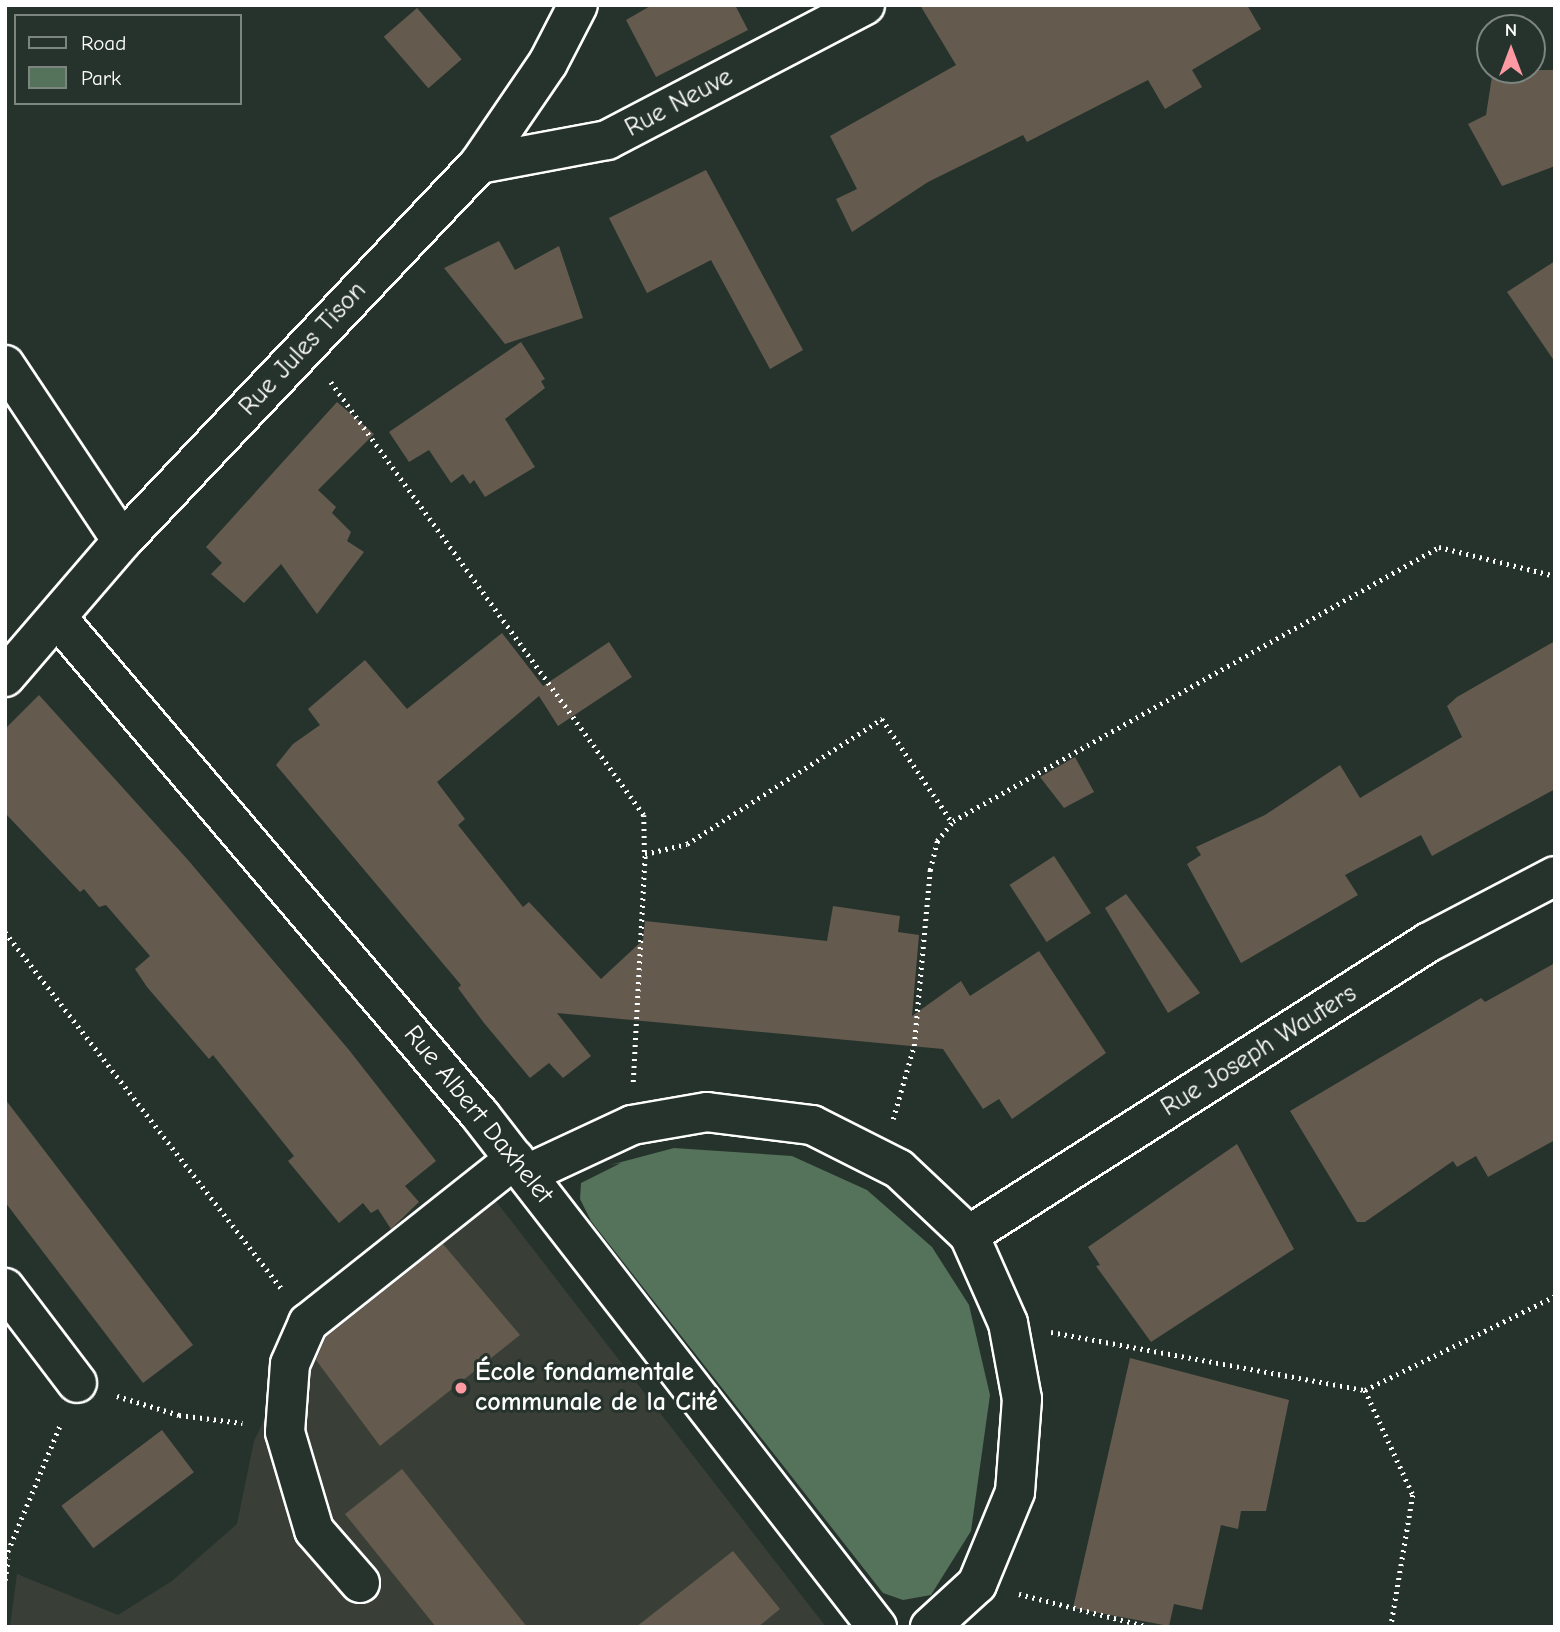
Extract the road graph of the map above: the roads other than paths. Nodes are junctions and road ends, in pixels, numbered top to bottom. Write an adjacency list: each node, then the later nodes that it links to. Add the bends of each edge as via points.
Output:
1 (578, 5): 3 (street, Rue Jules Tison, via 548,63)
2 (865, 5): 3 (street, Rue Neuve, via 607,141)
3 (479, 164): 5 (street, Rue Jules Tison)
4 (5, 365): 5 (street)
5 (122, 541): 6 (street, Rue Jules Tison)
6 (59, 620): 7 (street, Rue Jules Tison); 9 (street, Rue Albert Daxhelet)
7 (5, 677)
8 (1555, 876): 10 (street, Rue Joseph Wauters, via 1429,942)
9 (521, 1166): 10 (street, via 632,1125 707,1112 811,1125 899,1169); 13 (street, via 308,1323 290,1364 285,1432 314,1530); 14 (street, Rue Albert Daxhelet)
10 (969, 1235): 15 (street, via 1008,1323 1022,1399 1015,1492 977,1584)
11 (5, 1288): 12 (street)
12 (76, 1383)
13 (360, 1583)
14 (877, 1627)
15 (930, 1627)

